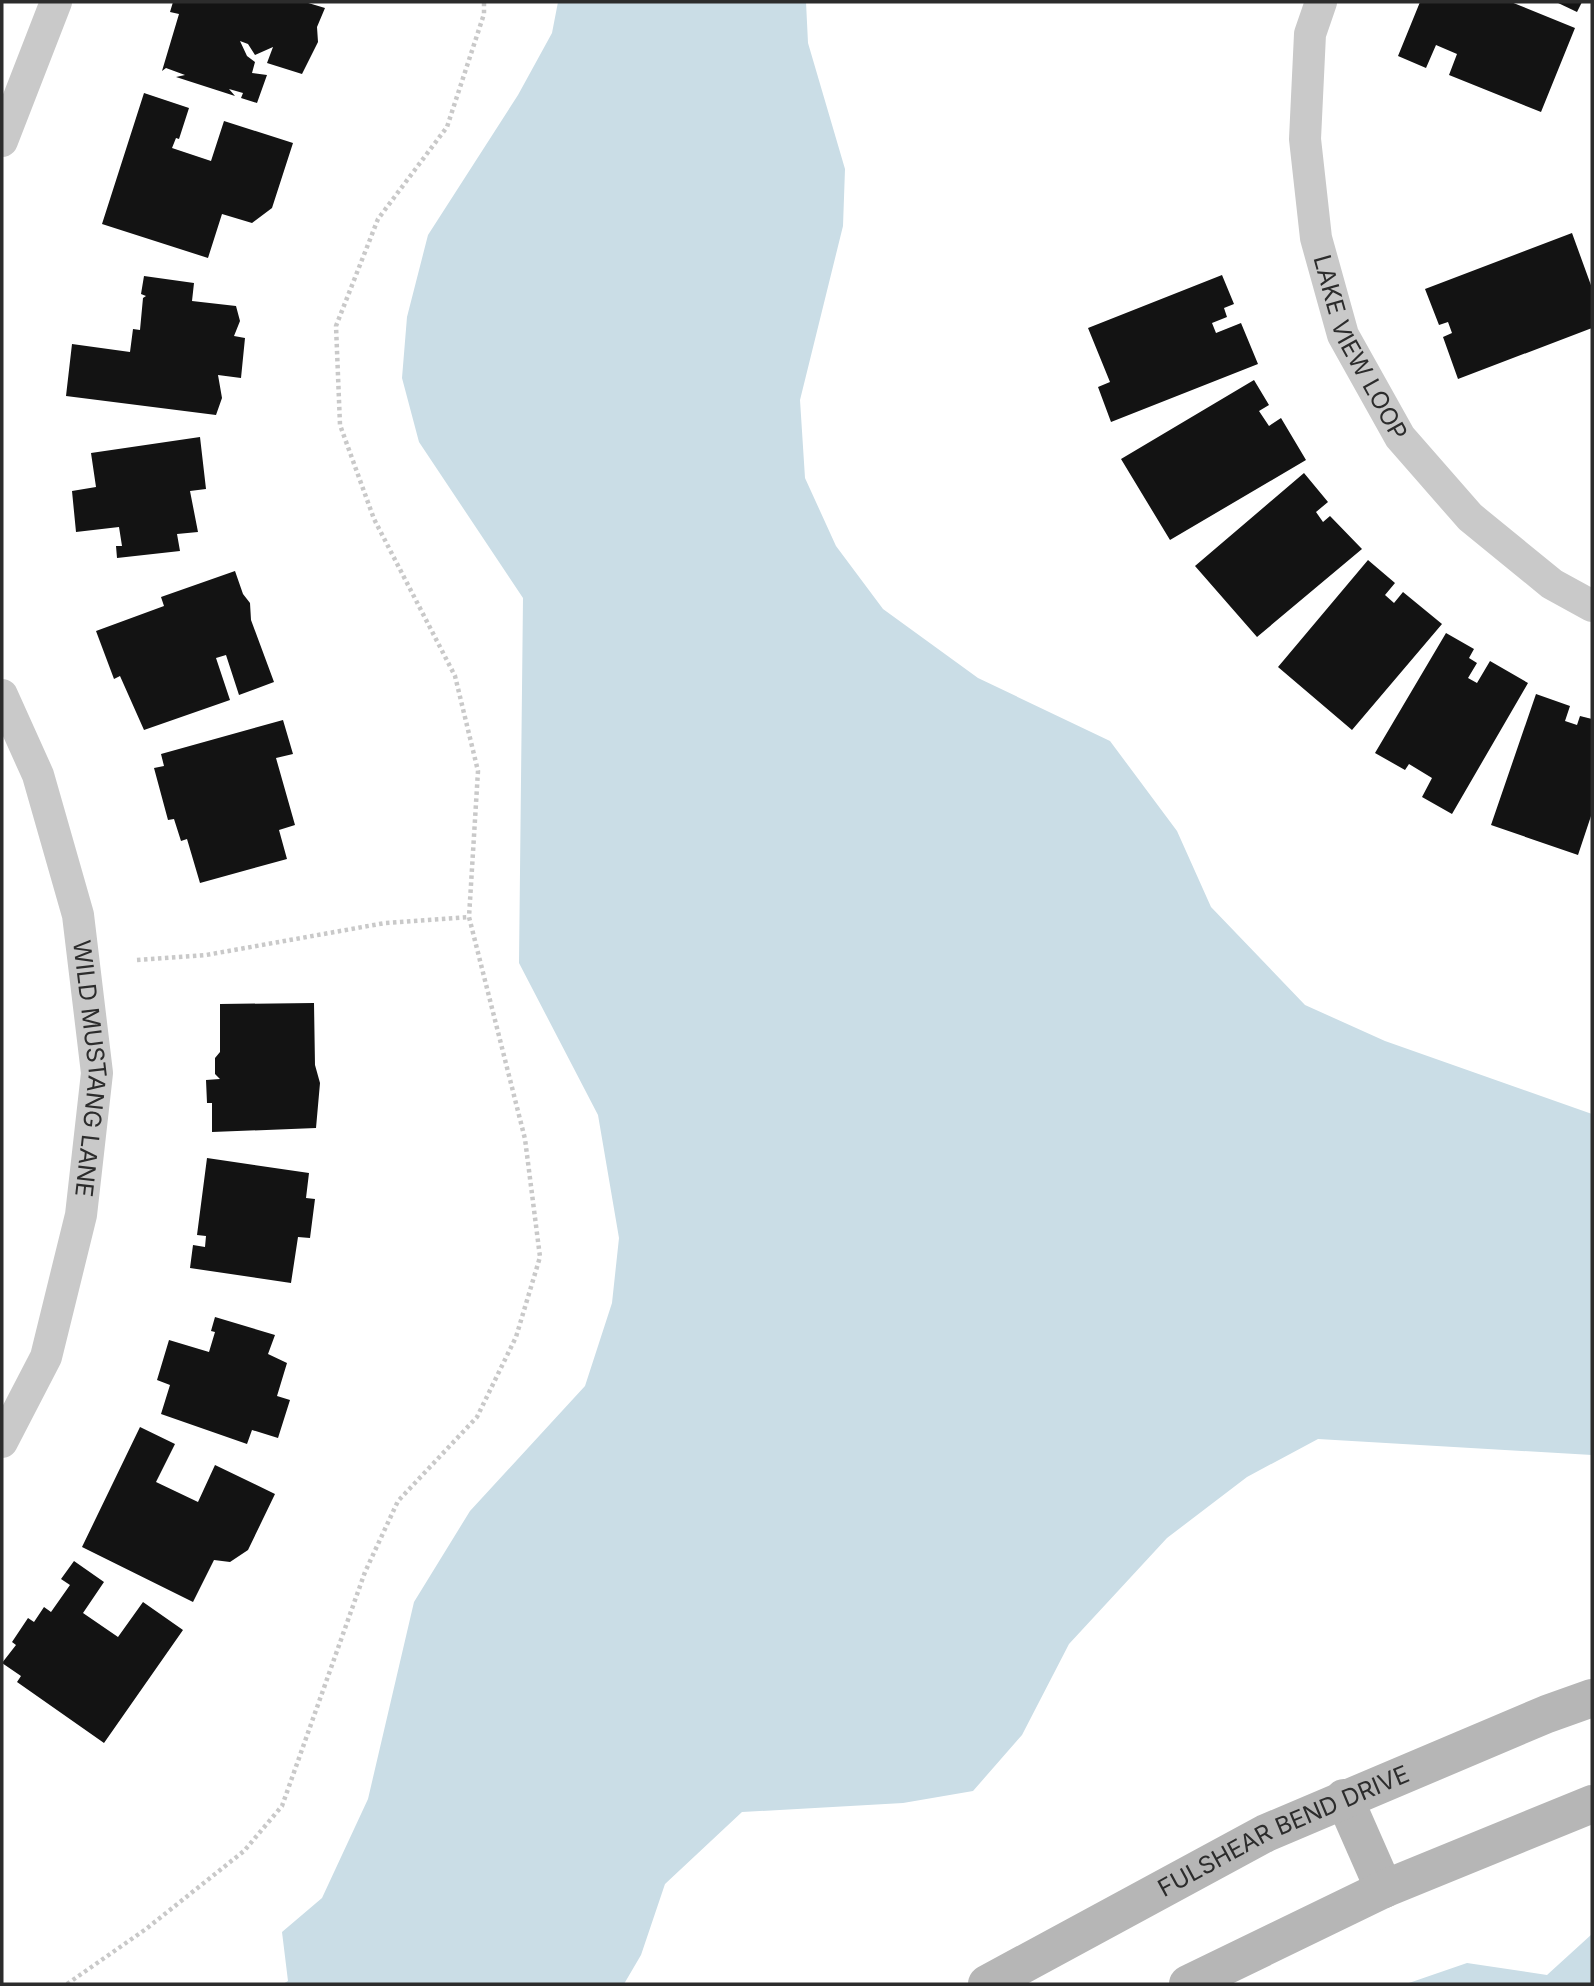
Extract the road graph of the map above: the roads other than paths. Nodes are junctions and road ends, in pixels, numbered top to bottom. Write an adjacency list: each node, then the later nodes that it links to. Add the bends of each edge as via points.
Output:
1 (56, 2): 3 (street)
2 (1321, 2): 4 (street, LAKE VIEW LOOP, via 1310,34 1305,138 1316,238 1343,335 1400,437 1469,517 1552,584)
3 (2, 141)
4 (1592, 606)
5 (2, 695): 6 (street, WILD MUSTANG LANE, via 38,775 78,915 97,1073 81,1215 46,1357)
6 (2, 1442)
7 (1592, 1698): 8 (main road, FULSHEAR BEND DRIVE)
8 (1344, 1798): 10 (main road); 11 (main road, FULSHEAR BEND DRIVE, via 1207,1864)
9 (1592, 1804): 10 (main road)
10 (1384, 1889): 12 (main road)
11 (987, 1984)
12 (1188, 1984)

